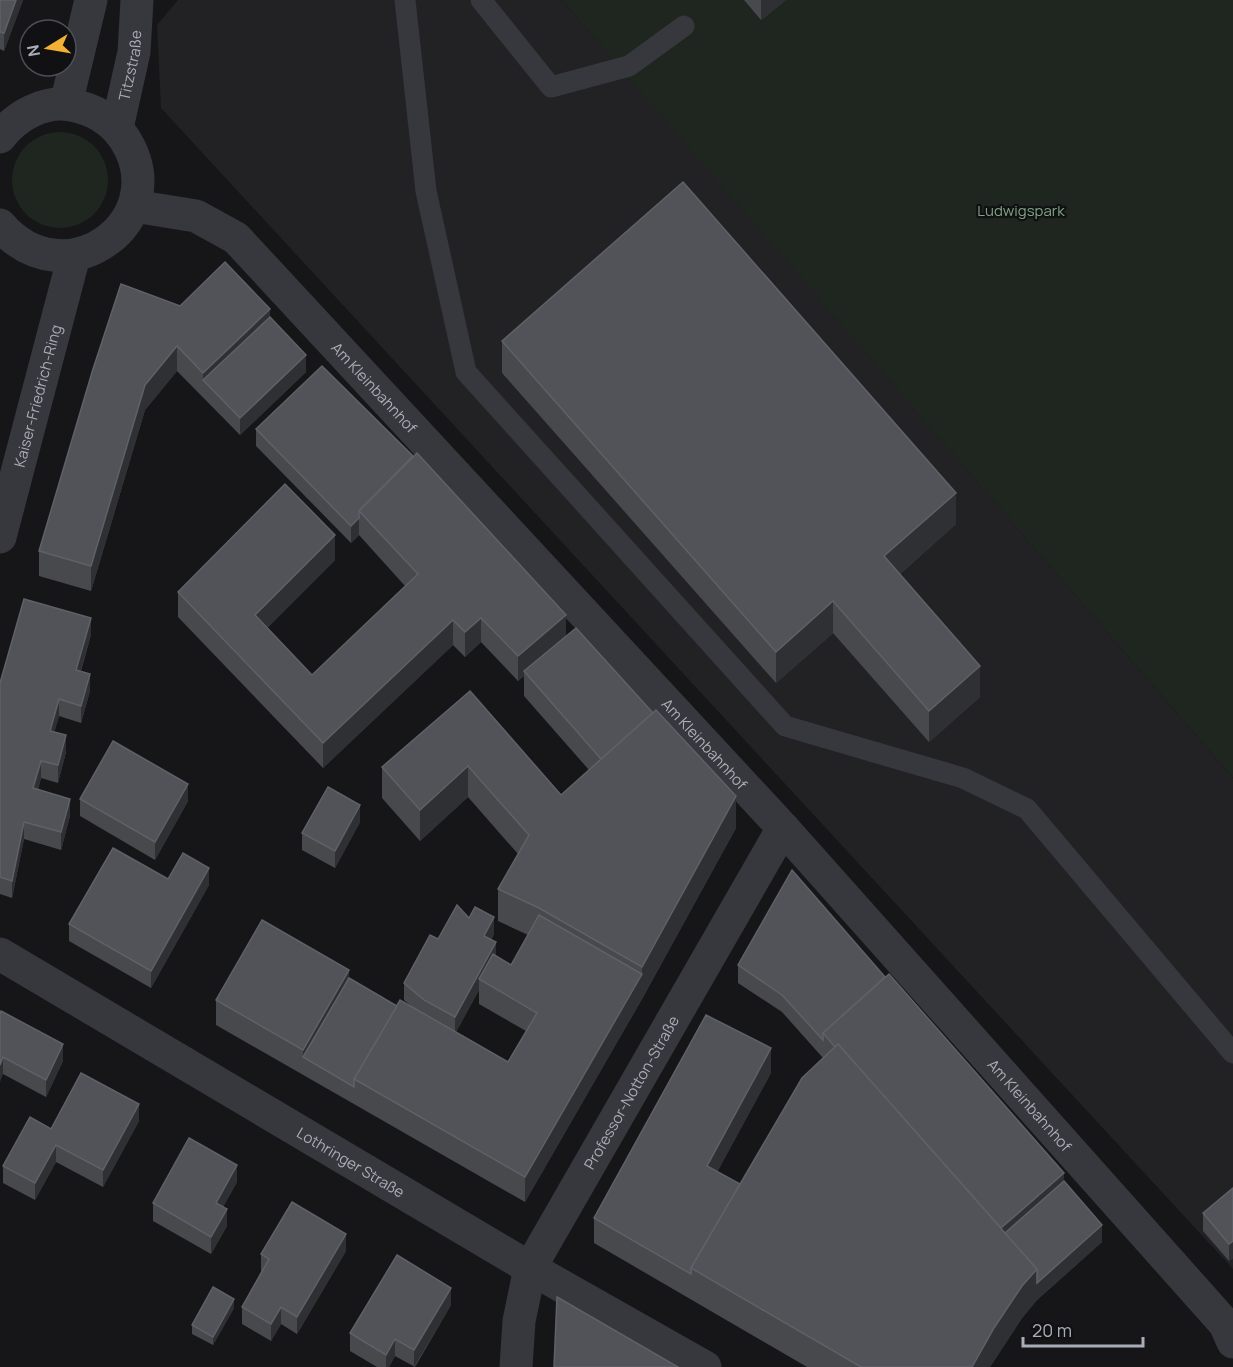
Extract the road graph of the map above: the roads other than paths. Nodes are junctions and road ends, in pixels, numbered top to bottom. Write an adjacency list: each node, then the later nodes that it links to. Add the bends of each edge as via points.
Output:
1 (91, 0): 6 (street)
2 (137, 0): 7 (street, Titzstraße, via 134,52)
3 (405, 0): 15 (lane, via 426,190 466,372 785,726 963,778 1027,809)
4 (481, 0): 5 (lane, via 551,87 629,66)
5 (684, 27)
6 (66, 104): 7 (street, via 103,116); 8 (street, via 40,107)
7 (117, 128): 9 (street, via 133,151 138,179)
8 (2, 130)
9 (134, 206): 11 (street, via 121,229 100,247); 13 (street, Am Kleinbahnhof, via 196,216 236,238)
10 (0, 226): 11 (street, via 33,251)
11 (74, 256): 12 (street, Kaiser-Friedrich-Ring)
12 (0, 537)
13 (783, 828): 16 (street, Professor-Notton-Straße); 17 (street, Am Kleinbahnhof, via 1225,1324)
14 (0, 954): 16 (street, Lothringer Straße)
15 (1233, 1053)
16 (530, 1268): 18 (street, Professor-Notton-Straße, via 519,1321); 19 (street, Lothringer Straße)
17 (1233, 1342)
18 (516, 1367)
19 (705, 1367)

